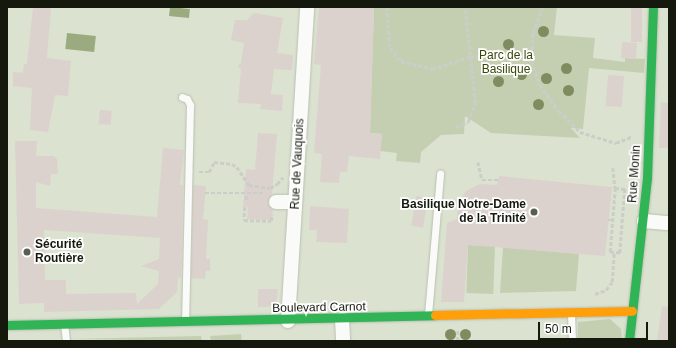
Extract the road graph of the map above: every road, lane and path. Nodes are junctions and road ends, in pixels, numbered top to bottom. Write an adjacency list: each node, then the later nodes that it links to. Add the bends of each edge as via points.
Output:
1 (307, 7): 15 (street, Rue de Vauquois)
2 (387, 7): 6 (path, via 390,48 400,62 432,69)
3 (465, 7): 6 (path)
4 (543, 7): 7 (path, via 533,34)
5 (654, 7): 26 (street, Rue Monin)
6 (470, 57): 7 (path, via 508,54); 9 (path, via 475,103 468,122)
7 (532, 61): 10 (path, via 540,85 559,111 580,132 616,143)
8 (182, 97): 13 (lane, via 187,99 190,105)
9 (456, 127)
10 (632, 136)
11 (478, 162): 16 (path, via 482,180)
12 (613, 168): 17 (path)
13 (190, 172): 15 (path, via 208,172 214,162 232,164 249,185 270,188 282,177); 34 (lane)
14 (440, 174): 32 (lane)
15 (297, 175): 21 (street, Rue de Vauquois)
16 (498, 180)
17 (615, 188): 25 (path); 28 (path, via 625,189 620,220 620,253)
18 (205, 193): 19 (path)
19 (246, 195): 20 (path); 22 (path, via 247,192)
20 (246, 200)
21 (295, 202): 22 (street); 35 (street, Rue de Vauquois)
22 (273, 203): 23 (path, via 271,221 244,220)
23 (245, 207)
24 (608, 220): 25 (path)
25 (613, 220): 28 (path, via 610,252)
26 (644, 221): 27 (street); 30 (street, Rue Monin)
27 (669, 223)
28 (614, 252): 29 (path, via 612,282 606,290)
29 (597, 294)
30 (632, 311): 31 (street, Boulevard Carnot); 41 (street, Rue Monin)
31 (572, 313): 32 (street, Boulevard Carnot); 40 (lane)
32 (428, 317): 33 (street, Boulevard Carnot)
33 (342, 319): 35 (street, Boulevard Carnot); 39 (street)
34 (185, 320): 35 (street, Boulevard Carnot); 36 (street, Boulevard Carnot)
35 (288, 321)
36 (64, 324): 37 (street, Boulevard Carnot); 38 (lane)
37 (7, 325)
38 (66, 341)
39 (343, 341)
40 (572, 341)
41 (629, 341)

